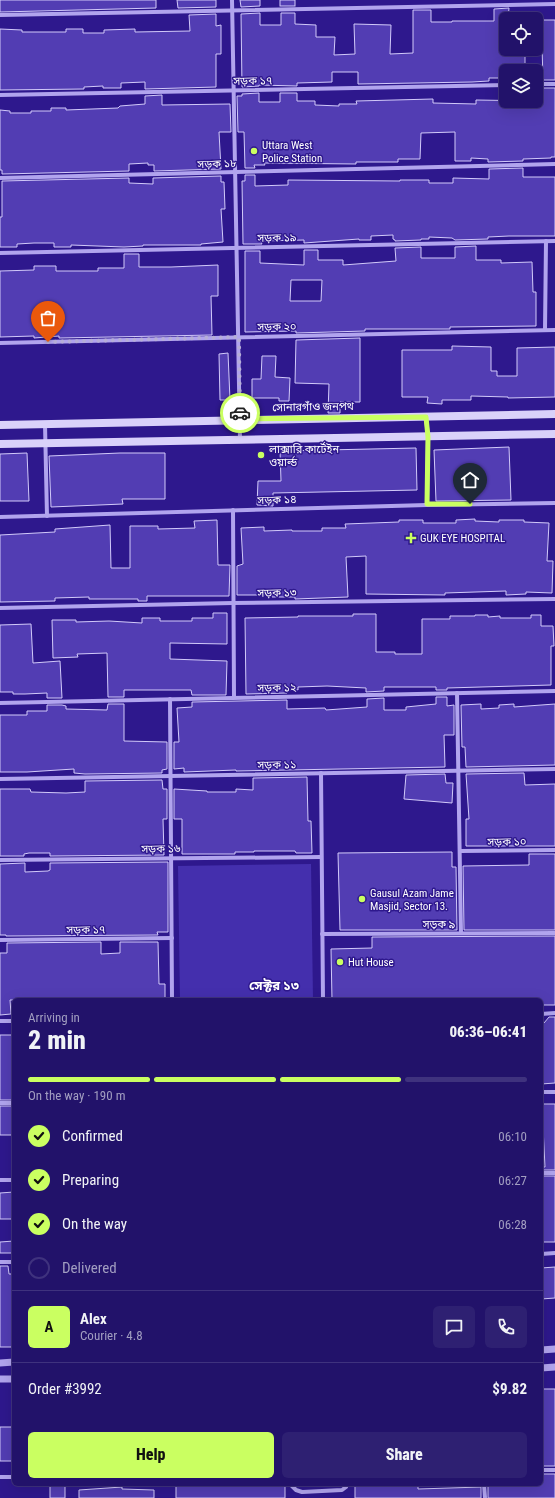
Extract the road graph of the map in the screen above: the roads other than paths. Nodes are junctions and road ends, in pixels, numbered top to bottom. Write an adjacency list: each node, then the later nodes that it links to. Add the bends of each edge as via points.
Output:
1 (232, 0): 3 (street)
2 (555, 4): 3 (street)
3 (232, 10): 4 (street); 8 (street)
4 (0, 15)
5 (543, 84): 6 (street)
6 (555, 84)
7 (499, 85): 8 (street, সড়ক ১৭)
8 (234, 91): 9 (street, সড়ক ১৭); 11 (street)
9 (0, 95)
10 (555, 164): 11 (street, সড়ক ১৮)
11 (236, 172): 12 (street, সড়ক ১৮); 15 (street)
12 (0, 178)
13 (546, 241): 14 (street, সড়ক ১৯); 15 (street, সড়ক ১৯); 17 (street)
14 (555, 241)
15 (238, 248): 16 (street, সড়ক ১৯); 19 (street)
16 (0, 253)
17 (544, 330): 18 (street, সড়ক ২০); 19 (street, সড়ক ২০)
18 (555, 330)
19 (239, 337): 20 (street, সড়ক ২০); 23 (street)
20 (0, 343)
21 (555, 414): 22 (main road, সোনারগাঁও জনপথ)
22 (426, 417): 23 (main road, সোনারগাঁও জনপথ); 27 (street)
23 (240, 419): 24 (main road, সোনারগাঁও জনপথ); 28 (street)
24 (45, 424): 25 (main road, সোনারগাঁও জনপথ); 29 (street)
25 (0, 425)
26 (555, 434): 27 (main road)
27 (428, 437): 28 (main road); 32 (street)
28 (240, 440): 29 (main road)
29 (46, 443): 30 (main road); 34 (street)
30 (0, 444)
31 (555, 503): 32 (street, সড়ক ১৪)
32 (427, 504): 33 (street, সড়ক ১৪)
33 (233, 510): 34 (street, সড়ক ১৪); 37 (street)
34 (47, 516): 35 (street, সড়ক ১৪)
35 (0, 517)
36 (555, 599): 37 (street, সড়ক ১৩)
37 (233, 603): 38 (street, সড়ক ১৩); 41 (street)
38 (0, 608)
39 (555, 690): 40 (street, সড়ক ১২)
40 (457, 693): 41 (street, সড়ক ১২); 45 (street)
41 (234, 697): 42 (street, সড়ক ১২)
42 (170, 699): 43 (street, সড়ক ১২); 47 (street)
43 (0, 703)
44 (555, 769): 45 (street, সড়ক ১১)
45 (458, 771): 46 (street, সড়ক ১১); 50 (street)
46 (321, 773): 47 (street, সড়ক ১১); 51 (street)
47 (171, 776): 48 (street, সড়ক ১১); 52 (street)
48 (0, 779)
49 (555, 850): 50 (street, সড়ক ১০)
50 (460, 851): 54 (street)
51 (321, 857): 52 (street, সড়ক ১৬); 56 (street)
52 (171, 858): 53 (street, সড়ক ১৬); 57 (street)
53 (0, 860)
54 (461, 933): 55 (street, সড়ক ৯); 56 (street, সড়ক ৯)
55 (555, 933)
56 (322, 934): 60 (street)
57 (172, 938): 58 (street, সড়ক ১৭); 59 (street)
58 (0, 940)
59 (172, 998)
60 (323, 998)
61 (555, 1013): 62 (street)
62 (543, 1014)
63 (0, 1021): 64 (street)
64 (12, 1021)
65 (543, 1092): 66 (street)
66 (555, 1092)
67 (0, 1103): 68 (street)
68 (12, 1103)
69 (543, 1173): 70 (street)
70 (555, 1173)
71 (0, 1180): 72 (street)
72 (12, 1180)
73 (543, 1254): 74 (street)
74 (555, 1254)
75 (0, 1262): 76 (street)
76 (12, 1262)
77 (555, 1349): 78 (street)
78 (543, 1350)
79 (12, 1362): 80 (street)
80 (0, 1363)
81 (555, 1367): 82 (street)
82 (543, 1368)
83 (0, 1379): 84 (street)
84 (12, 1379)
85 (543, 1470): 86 (street)
86 (555, 1470)
87 (0, 1477): 88 (street)
88 (12, 1477)
89 (292, 1486): 90 (street, via 302,1492 342,1490)
90 (346, 1486)
91 (484, 1486): 92 (street)
92 (485, 1498)

